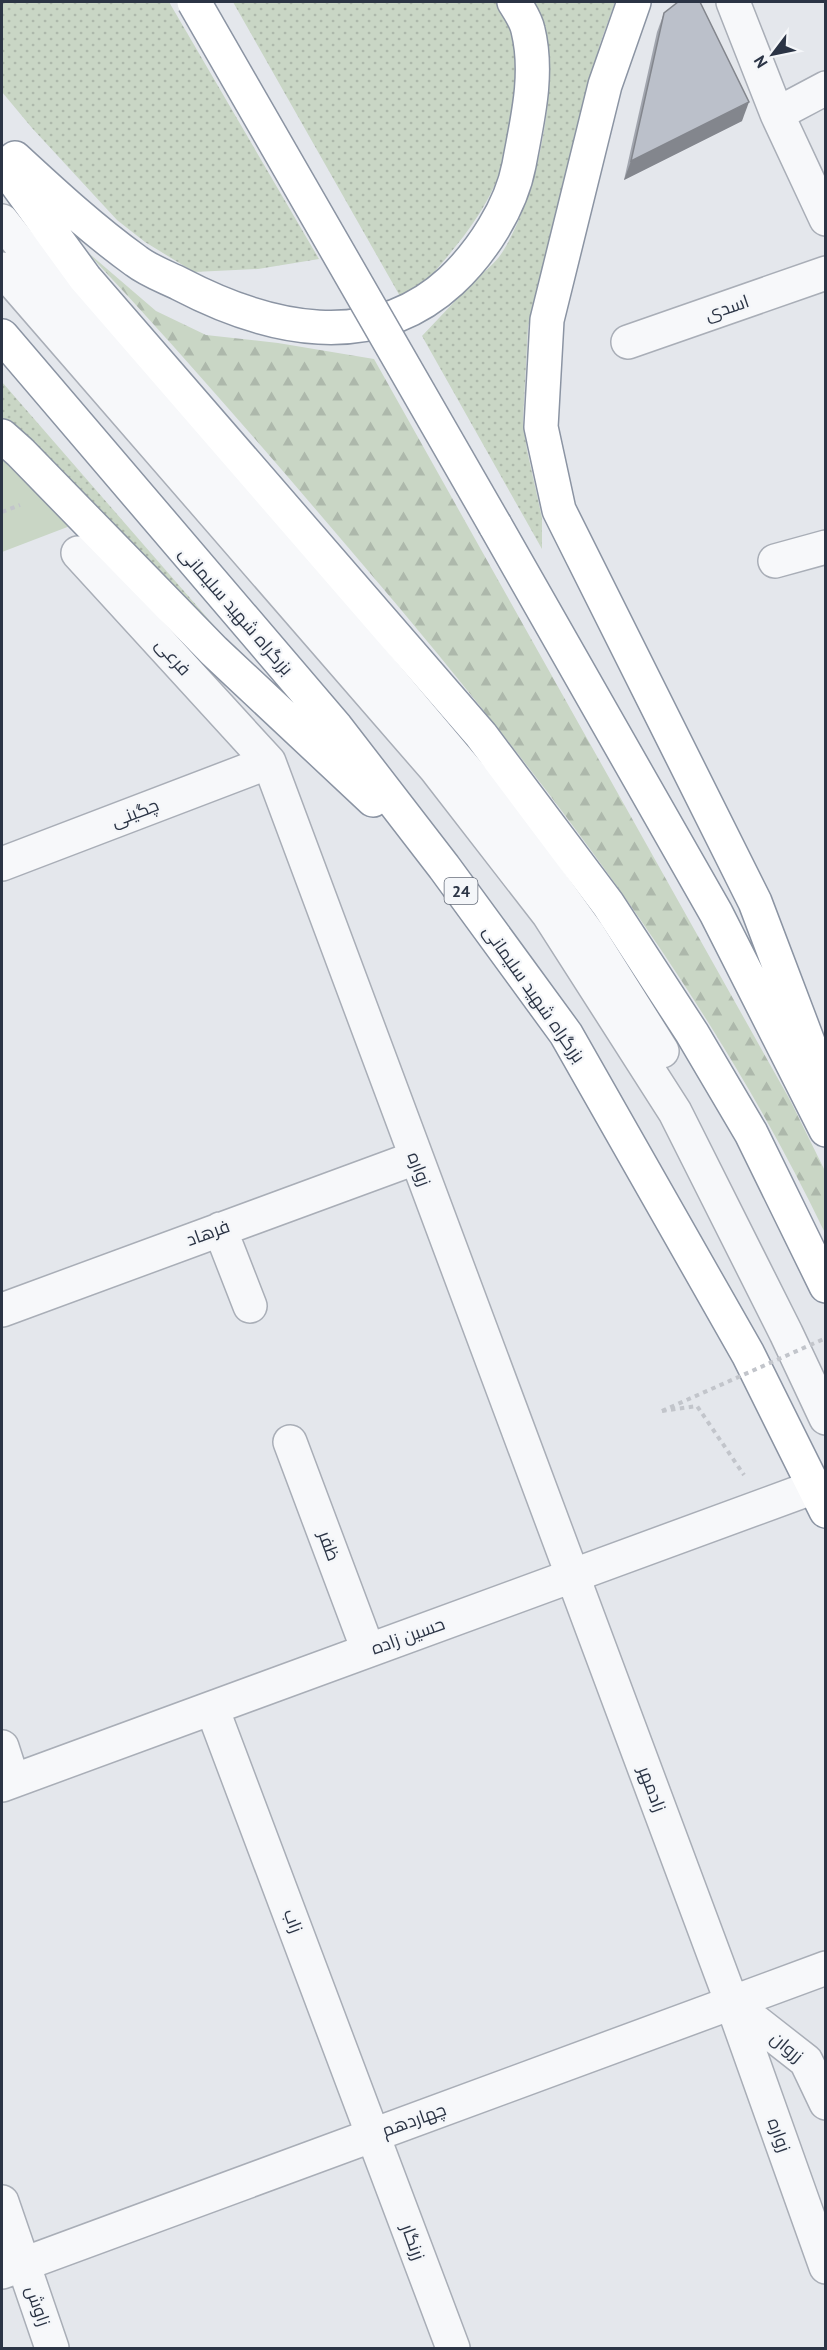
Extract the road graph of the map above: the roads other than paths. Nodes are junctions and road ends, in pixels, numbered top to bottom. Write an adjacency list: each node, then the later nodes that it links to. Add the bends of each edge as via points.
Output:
1 (194, 2): 23 (highway, bridge, via 716,913)
2 (514, 2): 7 (highway, via 528,29 533,90 515,183 492,230 467,266 408,313 369,325 327,328 270,321 208,299 138,262)
3 (634, 2): 22 (highway, via 605,85 547,320 541,427 559,510 755,902)
4 (733, 2): 6 (street)
5 (825, 88): 6 (street)
6 (777, 114): 9 (street)
7 (2, 147)
8 (2, 164): 26 (highway, via 93,287 481,735 609,904 752,1133)
9 (825, 219)
10 (2, 222): 29 (street, via 91,334 355,636 537,859 629,997 697,1112 750,1210)
11 (2, 269): 30 (street, via 435,768 549,915 675,1112)
12 (825, 273): 14 (street, اسدی)
13 (2, 336): 21 (highway, بزرگراه شهید سلیمانی / 24, via 336,727)
14 (627, 342)
15 (2, 436): 21 (highway, via 214,651)
16 (825, 547): 18 (street)
17 (78, 553): 19 (street, فرعی)
18 (775, 561)
19 (269, 762): 20 (street, چگینی); 24 (street, زواره)
20 (2, 864)
21 (444, 867): 32 (highway, بزرگراه شهید سلیمانی / 24, via 566,1034 742,1344)
22 (825, 1089)
23 (825, 1130)
24 (415, 1158): 25 (street, فرهاد); 33 (street, زواره)
25 (220, 1229): 27 (street); 28 (street, فرهاد)
26 (825, 1286)
27 (250, 1306)
28 (2, 1310)
29 (825, 1370)
30 (825, 1418)
31 (290, 1442): 34 (street, ظفر)
32 (820, 1499): 33 (street, حسین زاده, via 765,1505)
33 (572, 1575): 34 (street, حسین زاده); 39 (street, زادمهر)
34 (368, 1650): 35 (street, حسین زاده)
35 (212, 1708): 37 (street, حسین زاده); 41 (street, زاب)
36 (2, 1747): 37 (street)
37 (8, 1783)
38 (825, 1968): 39 (street, چهاردهم)
39 (732, 2003): 40 (street, زروان, via 806,2061); 41 (street, چهاردهم); 43 (street, زواره)
40 (825, 2103)
41 (374, 2135): 44 (street, چهاردهم); 46 (street, زرنگار)
42 (2, 2202): 44 (street, زاوش)
43 (825, 2267)
44 (12, 2268): 45 (street, زاوش)
45 (52, 2349)
46 (453, 2349)

